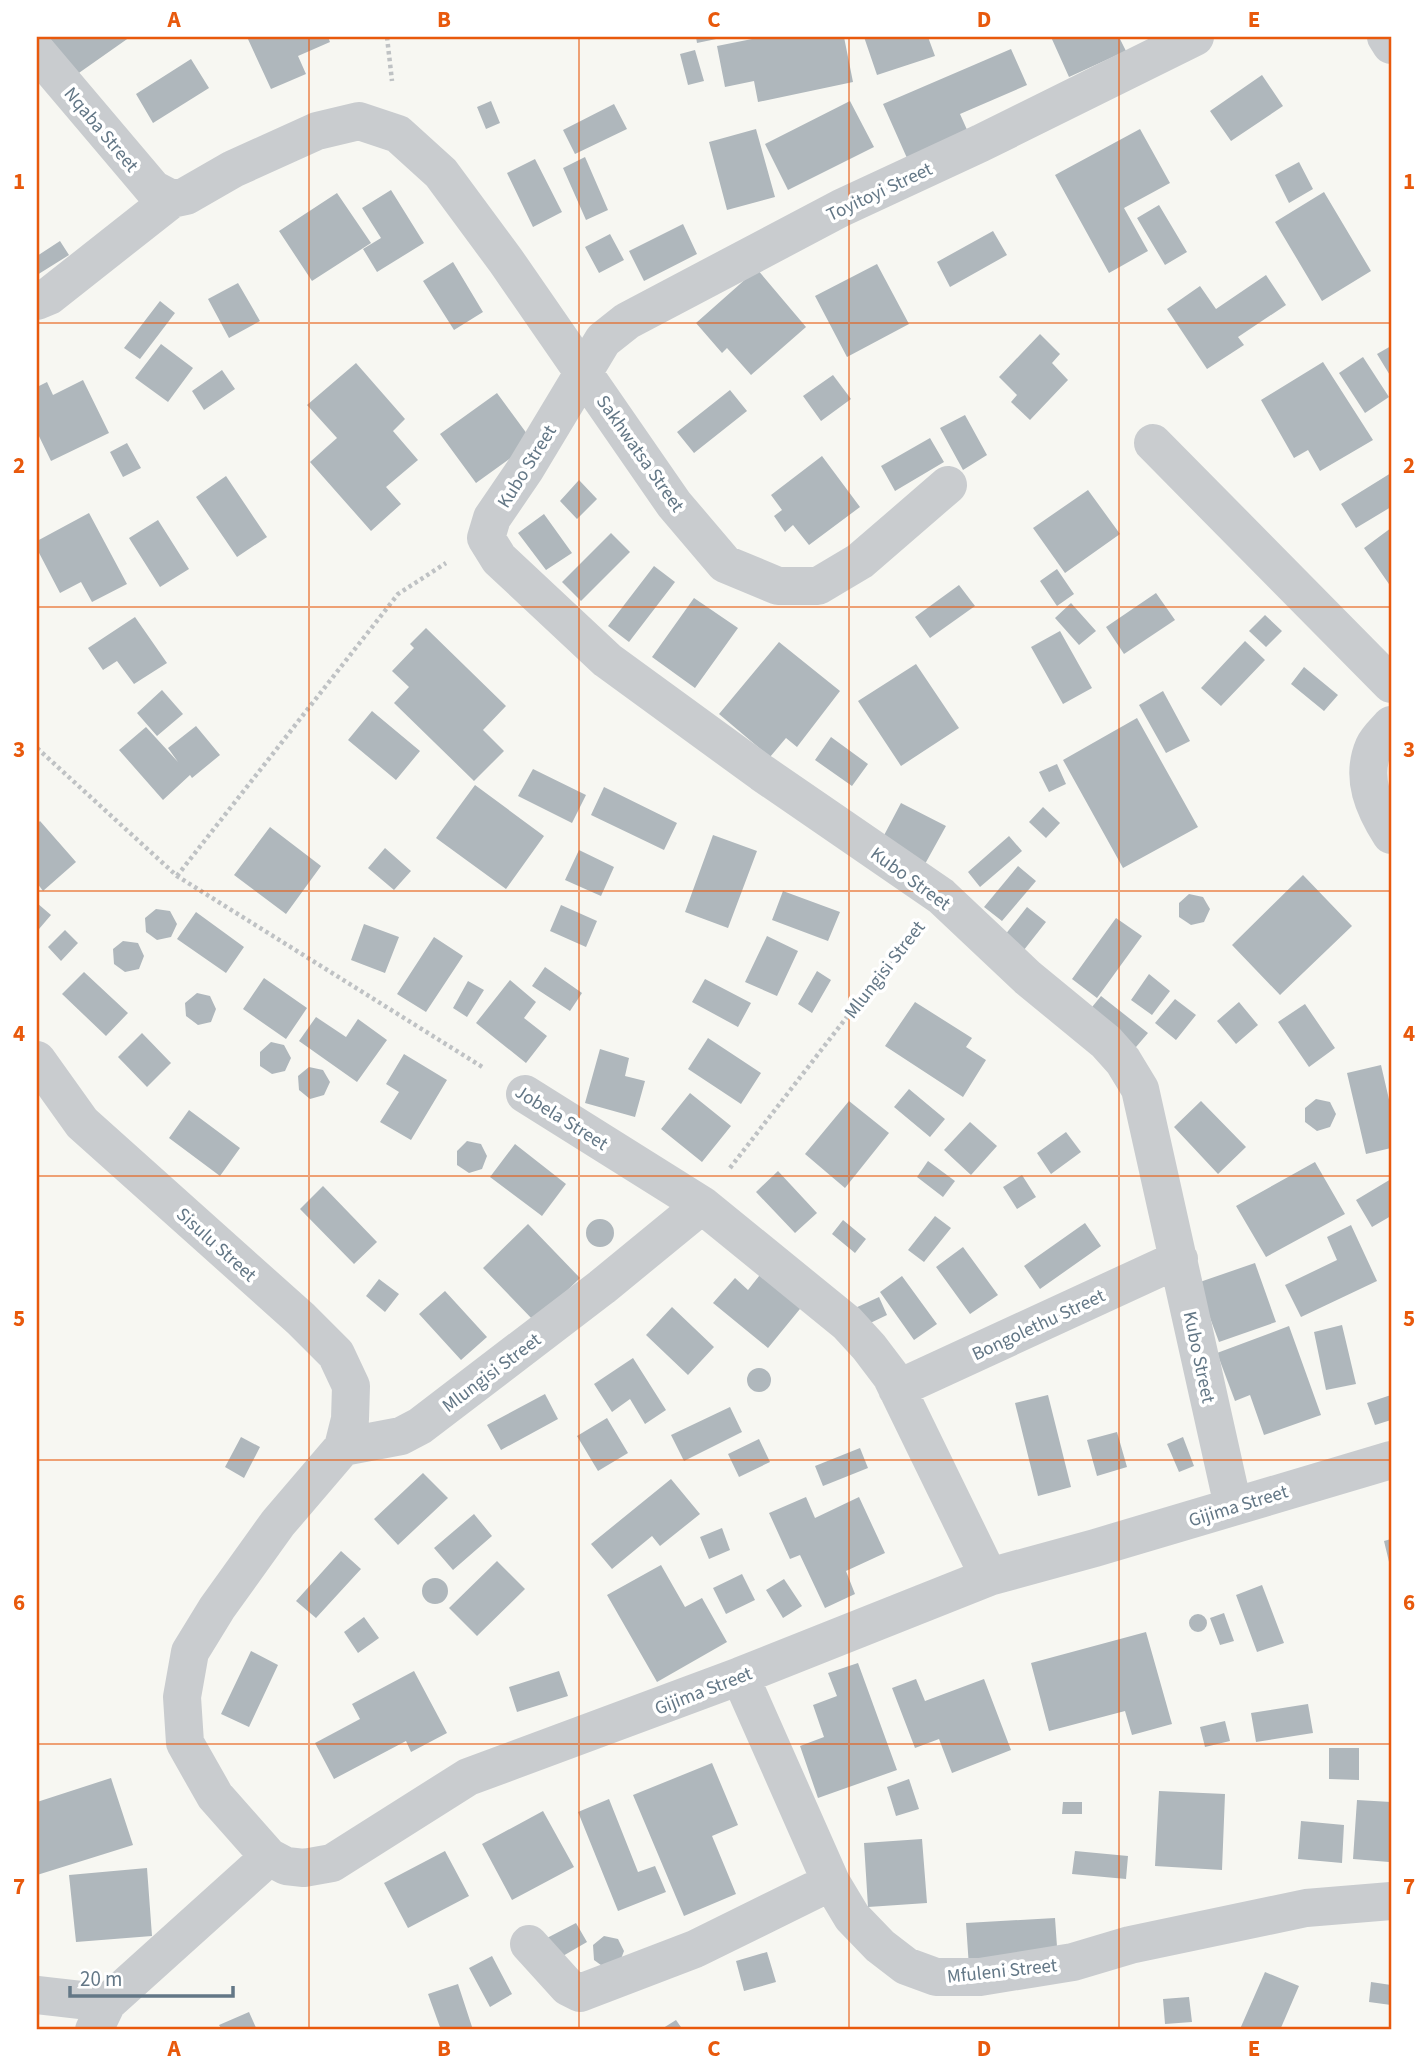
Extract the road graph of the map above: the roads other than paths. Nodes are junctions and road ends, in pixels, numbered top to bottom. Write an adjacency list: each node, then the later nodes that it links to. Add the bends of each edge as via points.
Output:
1 (1195, 37): 7 (street, Toyitoyi Street, via 841,208 627,321 603,340)
2 (1386, 37): 3 (street)
3 (1391, 45)
4 (37, 52): 5 (street, Nqaba Street, via 153,189)
5 (172, 199): 6 (street); 7 (street, Sakhwatsa Street, via 317,131 359,121 398,134 441,173)
6 (37, 301)
7 (584, 372): 9 (street, Sakhwatsa Street, via 674,504 725,564 779,586 818,586 860,561); 16 (street, Kubo Street, via 492,518 485,538 499,559 607,660 941,896 1105,1042 1140,1090)
8 (1153, 443): 10 (street)
9 (948, 485)
10 (1391, 684)
11 (1391, 725): 12 (street, via 1374,745 1368,787)
12 (1391, 835)
13 (37, 1060): 18 (street, Sisulu Street, via 82,1123 336,1354 351,1386)
14 (525, 1094): 15 (street, Jobela Street)
15 (702, 1205): 17 (street, Jobela Street, via 846,1323 869,1347); 18 (street, Mlungisi Street, via 420,1426 401,1436)
16 (1179, 1259): 17 (street, Bongolethu Street); 20 (street, Kubo Street)
17 (897, 1389): 21 (street, Jobela Street)
18 (343, 1447): 23 (street, via 278,1523 190,1652 182,1697 185,1743 215,1796)
19 (1391, 1460): 20 (street, Gijima Street)
20 (1233, 1506): 21 (street, Gijima Street)
21 (989, 1577): 22 (street, Gijima Street)
22 (740, 1676): 23 (street, Gijima Street, via 468,1777 332,1863 304,1868); 24 (street, Mfuleni Street)
23 (269, 1857): 28 (street)
24 (831, 1882): 25 (street, Mfuleni Street, via 852,1917 880,1946 906,1966 936,1977 980,1976 1073,1962 1130,1945 1306,1908); 26 (street, via 695,1949 580,1993 568,1987)
25 (1391, 1901)
26 (529, 1944)
27 (37, 1995): 28 (street)
28 (100, 2017)

